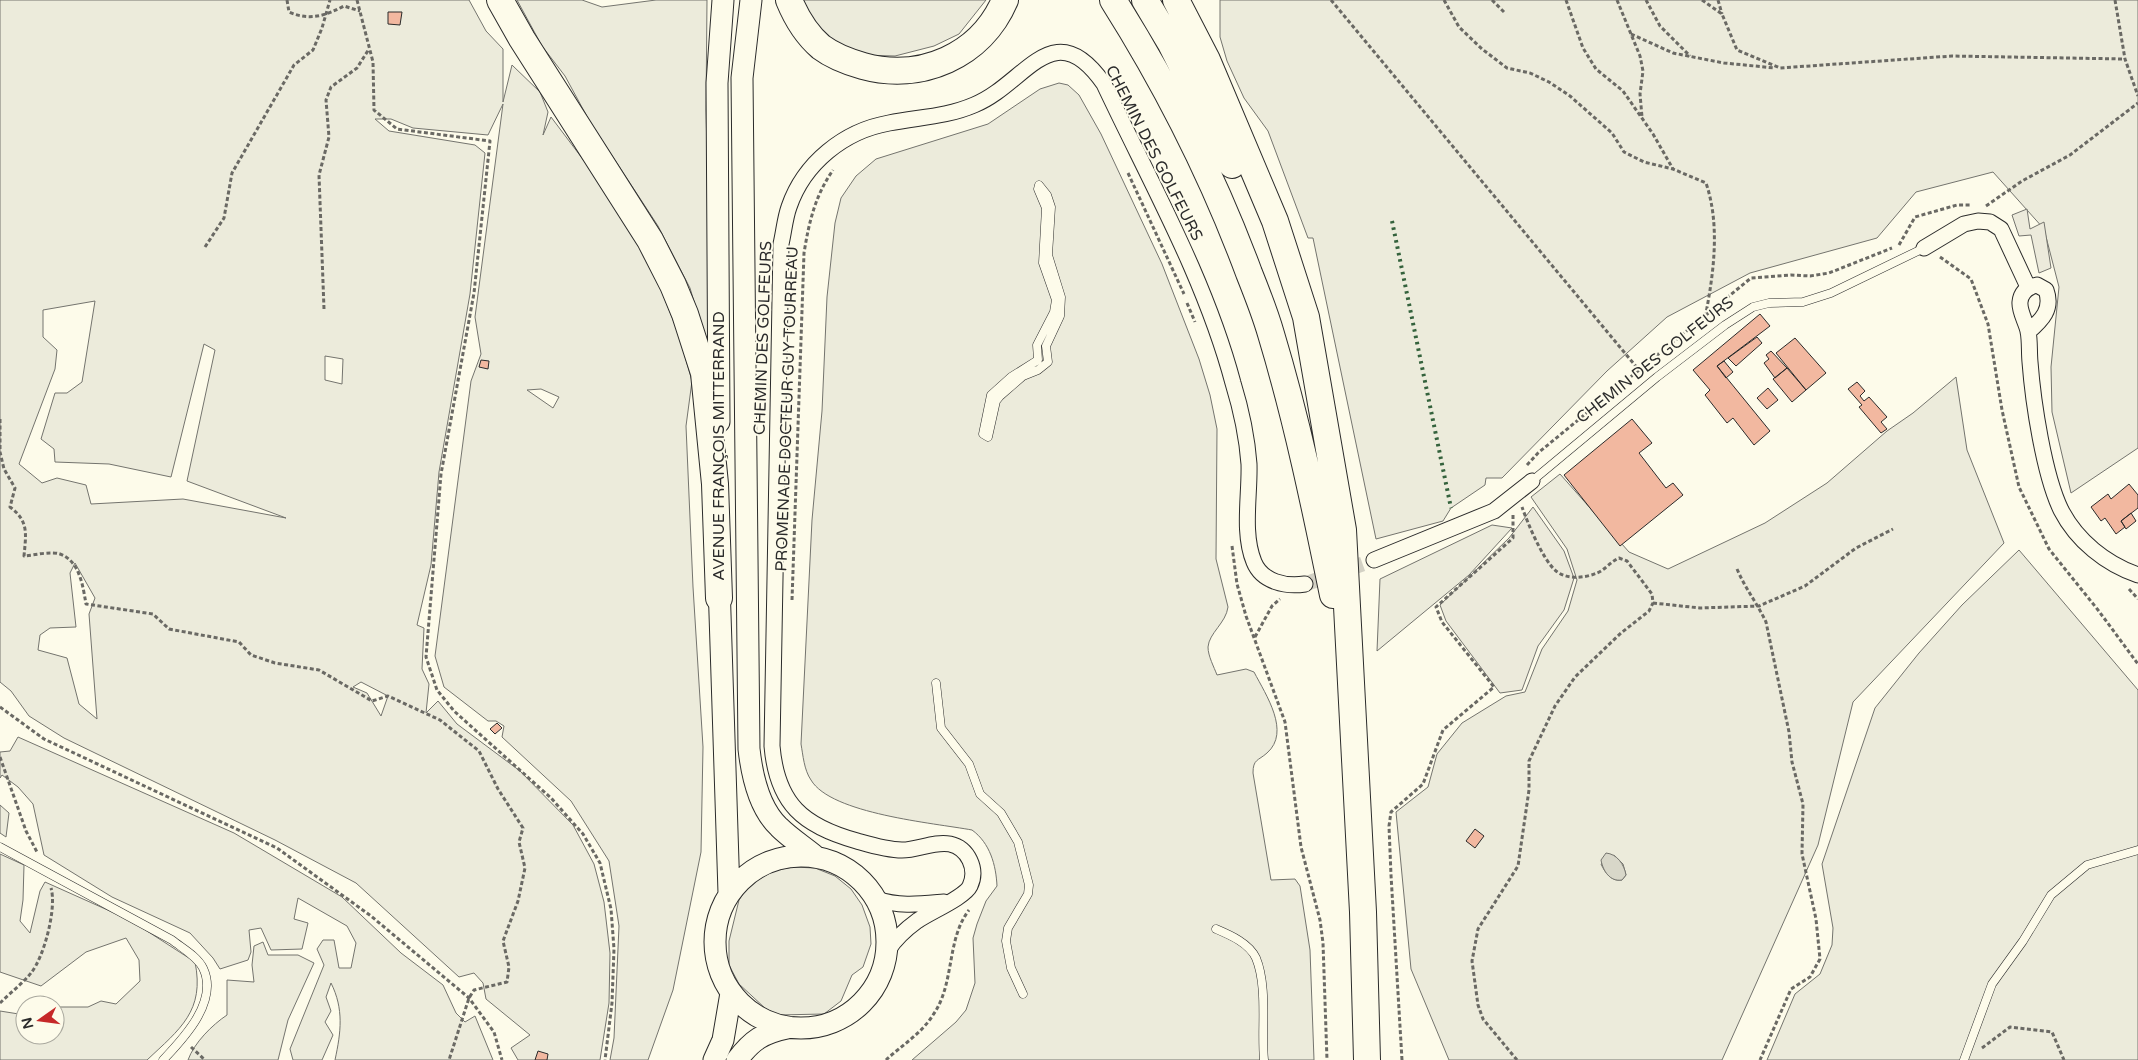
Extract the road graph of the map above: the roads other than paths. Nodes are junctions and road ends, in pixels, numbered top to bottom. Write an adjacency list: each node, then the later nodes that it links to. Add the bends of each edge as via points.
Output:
1 (500, 0): 18 (highway, via 650,240 685,314 704,373 714,484)
2 (723, 0): 18 (main road, AVENUE FRANÇOIS MITTERRAND, via 718,83)
3 (751, 0): 23 (main road, AVENUE FRANÇOIS MITTERRAND, via 742,78 749,749 762,804 778,826)
4 (789, 0): 5 (highway, via 803,26 822,47 848,62 904,72 958,57 984,34)
5 (1005, 0)
6 (1113, 0): 19 (highway, via 1196,145 1236,237 1271,332 1297,428)
7 (1145, 0): 12 (highway, via 1219,134 1261,229 1294,321)
8 (1176, 0): 12 (highway, via 1207,60 1275,221 1306,317)
9 (1924, 248): 10 (street, CHEMIN DES GOLFEURS, via 1964,224 1990,222 2001,229); 14 (lane, CHEMIN DES GOLFEURS, via 1831,293 1803,302 1753,307 1658,377)
10 (2028, 287): 11 (street, via 2020,303); 11 (street, via 2037,285 2046,290 2049,299 2041,320)
11 (2028, 332): 16 (street, via 2030,363 2050,480 2062,511 2081,539 2107,561)
12 (1322, 417): 19 (highway, via 1343,530)
13 (983, 434): 13 (lane, via 991,395 1038,360 1037,345 1056,308 1044,263 1046,208 1039,185 1051,207 1048,255 1059,290 1060,316 1046,346 1048,362 1023,376 1000,396 996,401 990,434)
14 (1532, 481): 15 (street, CHEMIN DES GOLFEURS, via 1494,511)
15 (1374, 560)
16 (2138, 575)
17 (1305, 584): 26 (street, CHEMIN DES GOLFEURS, via 1279,584 1254,564 1249,548 1249,462 1243,424 1220,341 1198,281 1104,84 1093,68 1080,57 1067,52 1053,53 1040,58 1010,84 976,104 933,118 865,129 841,141 821,157 803,178 789,206 781,244 774,769 780,789 794,809 813,825 834,835 898,850 951,844 963,850 971,860 970,886 962,896)
18 (719, 598): 24 (main road, AVENUE FRANÇOIS MITTERRAND)
19 (1350, 677): 36 (highway)
20 (936, 683): 30 (lane, via 941,728 969,764 980,794 1001,813 1018,842 1029,885 1028,894 1008,928 1006,941 1010,968)
21 (0, 847): 32 (lane, via 172,940 203,968 208,989 199,1012 183,1040)
22 (2138, 850): 37 (lane, via 2087,865 2051,896 1992,984)
23 (815, 856): 24 (main road, via 781,857 750,871); 25 (main road, via 847,868)
24 (729, 893): 29 (main road, via 715,928 717,962)
25 (877, 899): 26 (street, CHEMIN DES GOLFEURS, via 912,905); 28 (main road, via 886,922)
26 (948, 901): 28 (street, CHEMIN DES GOLFEURS, via 896,938)
27 (1216, 929): 35 (lane, via 1239,940 1256,958 1262,999)
28 (888, 950): 31 (main road, via 875,988 852,1013 821,1027)
29 (731, 993): 31 (main road, via 756,1016); 33 (main road, via 723,1040)
30 (1023, 994)
31 (787, 1028): 34 (main road, via 770,1032 749,1044)
32 (163, 1060)
33 (714, 1060)
34 (737, 1060)
35 (1264, 1060)
36 (1367, 1060)
37 (1964, 1060)

